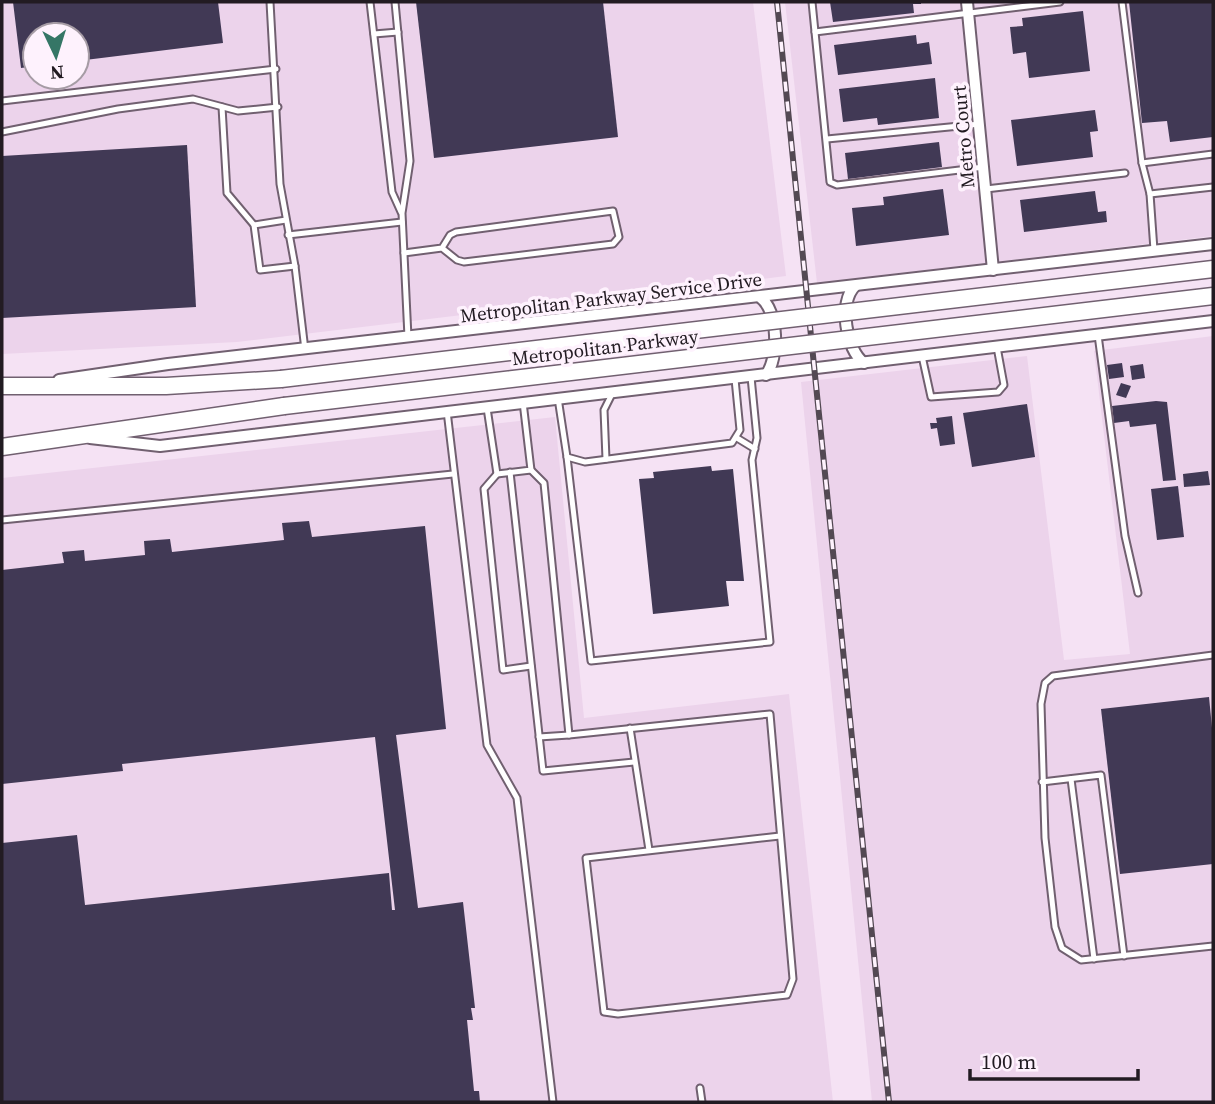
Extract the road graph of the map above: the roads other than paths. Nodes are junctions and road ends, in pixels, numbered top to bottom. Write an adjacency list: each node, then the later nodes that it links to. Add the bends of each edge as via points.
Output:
1 (270, 2): 11 (lane)
2 (370, 2): 10 (lane)
3 (395, 2): 8 (lane)
4 (812, 2): 9 (lane)
5 (1060, 2): 7 (lane)
6 (1122, 2): 19 (lane)
7 (968, 7): 9 (lane); 15 (street, Metro Court)
8 (398, 32): 10 (lane); 25 (lane, via 410,161)
9 (815, 32): 17 (lane)
10 (374, 34): 25 (lane, via 392,192)
11 (276, 69): 12 (lane); 14 (lane)
12 (2, 101)
13 (222, 107): 14 (lane, via 238,111); 16 (lane, via 193,99); 28 (lane, via 227,193)
14 (278, 107): 26 (lane)
15 (980, 124): 17 (lane); 20 (street, Metro Court)
16 (2, 132)
17 (827, 139): 20 (lane, via 830,182 836,185)
18 (1213, 153): 19 (lane)
19 (1142, 163): 24 (lane)
20 (985, 167): 23 (street, Metro Court)
21 (1125, 173): 23 (lane)
22 (1213, 187): 24 (lane)
23 (985, 189): 36 (street, Metro Court)
24 (1150, 194): 32 (lane)
25 (401, 213): 27 (lane)
26 (286, 220): 28 (lane); 29 (lane)
27 (402, 222): 29 (lane); 33 (lane)
28 (254, 225): 34 (lane, via 260,270)
29 (288, 235): 34 (lane)
30 (1213, 244): 32 (street, Metropolitan Parkway Service Drive)
31 (442, 248): 31 (lane, via 464,262 613,244 619,237 613,211 456,232); 33 (lane)
32 (1154, 250): 36 (street, Metropolitan Parkway Service Drive)
33 (404, 253): 42 (lane)
34 (295, 266): 44 (lane)
35 (1213, 269): 50 (main road, Metropolitan Parkway, bridge, via 281,379 154,387)
36 (993, 270): 37 (street, Metropolitan Parkway Service Drive)
37 (855, 286): 39 (street, Metropolitan Parkway Service Drive); 46 (street, via 845,303 850,347)
38 (1213, 296): 56 (main road, Metropolitan Parkway, bridge, via 284,406)
39 (760, 297): 42 (street, Metropolitan Parkway Service Drive); 47 (street, via 770,312 775,356)
40 (1213, 321): 41 (street)
41 (1098, 335): 43 (street); 67 (lane, via 1125,536)
42 (408, 337): 44 (street, Metropolitan Parkway Service Drive)
43 (997, 347): 45 (street); 45 (lane, via 1004,385 998,392 931,397)
44 (305, 350): 50 (street, Metropolitan Parkway Service Drive)
45 (922, 356): 46 (street)
46 (864, 363): 47 (street)
47 (766, 375): 48 (street)
48 (751, 377): 49 (street); 59 (lane)
49 (735, 379): 51 (street); 57 (lane)
50 (8, 386)
51 (613, 392): 52 (street); 61 (lane, via 604,410)
52 (558, 398): 53 (street); 60 (lane)
53 (523, 402): 54 (street); 62 (lane)
54 (487, 406): 55 (street); 65 (lane)
55 (447, 411): 56 (street, via 160,446); 64 (lane)
56 (75, 436): 58 (main road, Metropolitan Parkway)
57 (737, 438): 59 (lane); 61 (lane, via 725,445)
58 (2, 447)
59 (755, 449): 60 (lane, via 752,460 770,642 591,661)
60 (567, 457): 61 (lane, via 586,462)
61 (606, 459)
62 (531, 470): 63 (lane); 71 (lane, via 544,483)
63 (510, 472): 65 (lane); 69 (lane)
64 (453, 474): 66 (lane); 82 (lane, via 486,745 517,798)
65 (497, 474): 69 (lane, via 484,489 503,670)
66 (2, 520)
67 (1138, 593)
68 (1213, 656): 75 (lane, via 1049,678 1041,704)
69 (531, 666): 72 (lane)
70 (630, 728): 71 (lane); 73 (lane); 76 (lane, via 770,714)
71 (569, 735): 72 (lane)
72 (539, 737): 73 (lane, via 543,771)
73 (634, 762): 77 (lane)
74 (1071, 779): 75 (lane); 79 (lane, via 1101,775); 80 (lane)
75 (1042, 782): 80 (lane, via 1057,938 1081,960)
76 (780, 836): 77 (lane); 77 (lane, via 793,979 787,995 604,1012 586,858)
77 (649, 850)
78 (1213, 946): 79 (lane)
79 (1124, 956): 80 (lane)
80 (1094, 959)
81 (700, 1088): 83 (lane)
82 (553, 1102)
83 (702, 1102)

